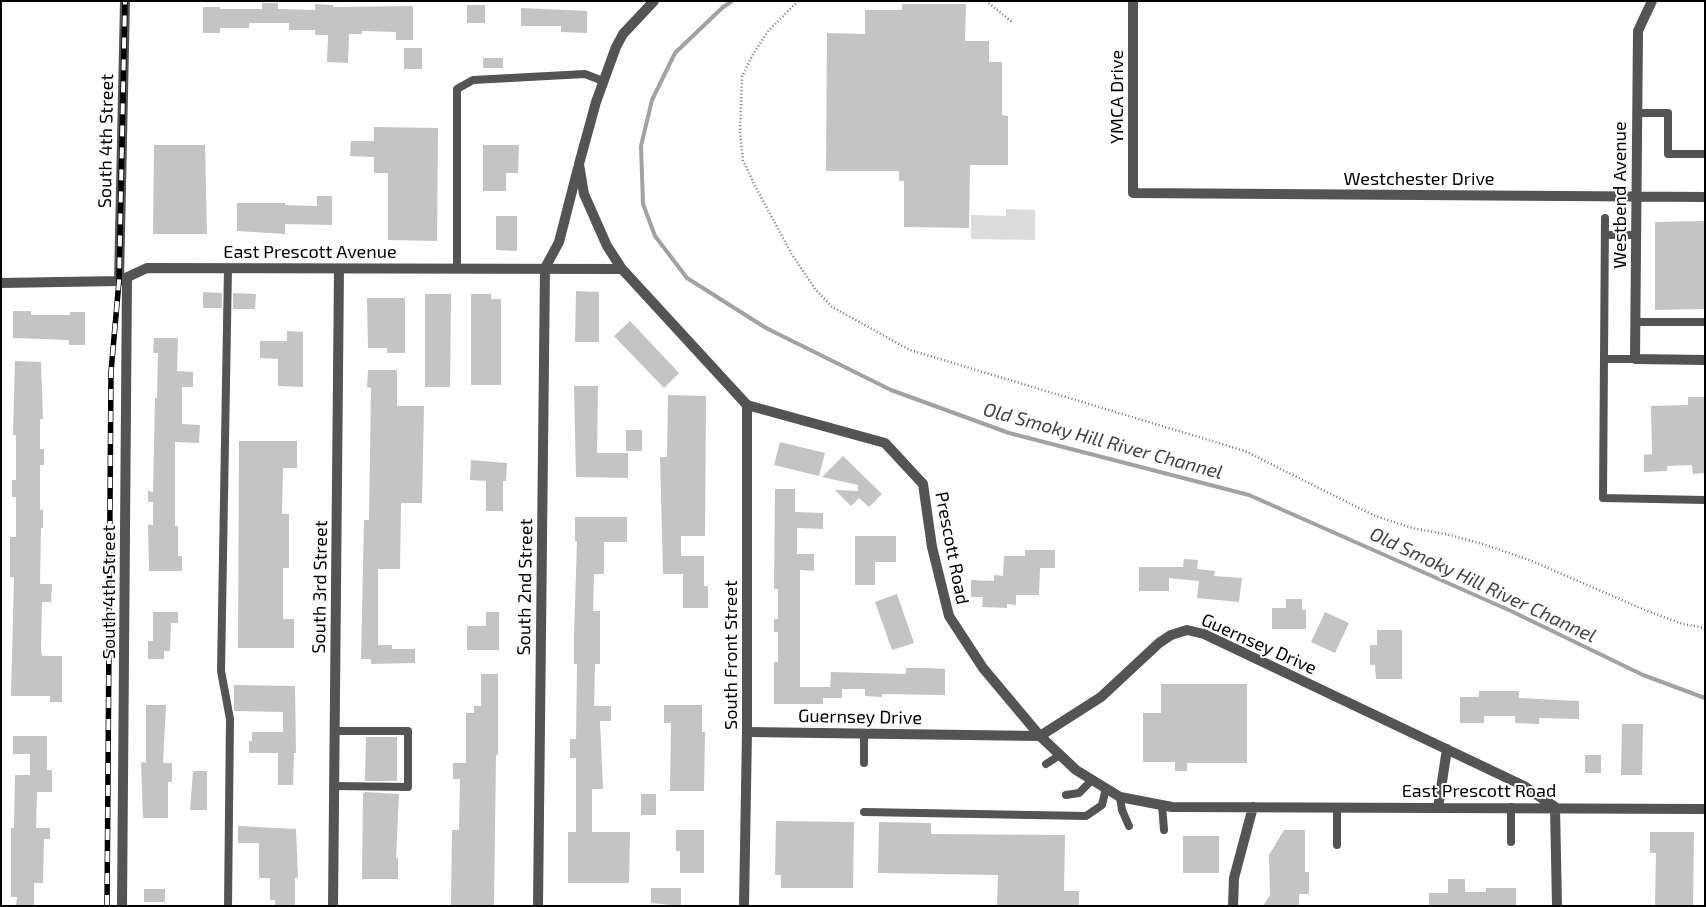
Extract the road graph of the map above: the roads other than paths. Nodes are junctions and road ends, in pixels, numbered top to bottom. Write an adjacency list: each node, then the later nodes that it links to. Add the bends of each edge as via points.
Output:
1 (125, 1): 20 (street, South 4th Street)
2 (654, 1): 5 (street, via 623,34)
3 (1133, 1): 9 (street, YMCA Drive)
4 (1652, 1): 6 (street, Westbend Avenue, via 1638,32)
5 (603, 81): 8 (street); 18 (lane, via 586,74 473,80 457,89)
6 (1637, 113): 7 (lane, via 1668,113 1668,154); 10 (street, Westbend Avenue)
7 (1705, 154)
8 (579, 164): 16 (street, via 560,242); 19 (street, via 584,194 607,246)
9 (1133, 193): 10 (street, Westchester Drive)
10 (1637, 196): 11 (street, Westchester Drive); 14 (street, Westbend Avenue)
11 (1705, 197)
12 (1605, 218): 13 (lane)
13 (1605, 234): 14 (lane); 24 (lane)
14 (1636, 235): 22 (street, Westbend Avenue)
15 (228, 268): 17 (street, East Prescott Avenue); 20 (street, East Prescott Avenue, via 147,268); 55 (lane, via 221,671 230,719)
16 (545, 268): 18 (street, East Prescott Avenue); 19 (street, East Prescott Avenue); 57 (street, South 2nd Street)
17 (339, 269): 18 (street, East Prescott Avenue); 29 (street, South 3rd Street)
18 (457, 269)
19 (622, 269): 27 (street)
20 (123, 280): 21 (street, East Prescott Avenue); 54 (street, South 4th Street)
21 (1, 283)
22 (1636, 322): 23 (lane); 25 (street, Westbend Avenue)
23 (1705, 322)
24 (1604, 359): 25 (lane); 28 (lane, via 1603,498)
25 (1635, 359): 26 (street)
26 (1705, 360)
27 (747, 405): 30 (street, South Front Street); 32 (street, Prescott Road, via 885,444 923,484 932,547 949,616 983,668)
28 (1705, 500)
29 (334, 731): 38 (street, South 3rd Street); 38 (lane, via 408,731 408,787)
30 (747, 732): 31 (street, Guernsey Drive); 58 (street, South Front Street)
31 (864, 733): 32 (street, Guernsey Drive); 35 (lane)
32 (1040, 736): 33 (street, Guernsey Drive, via 1102,697 1159,642 1186,630 1204,634); 34 (street, Prescott Road)
33 (1447, 749): 46 (street, Guernsey Drive, via 1524,786); 47 (street)
34 (1060, 755): 36 (lane); 37 (street, Prescott Road)
35 (864, 763)
36 (1046, 764)
37 (1092, 780): 39 (street, Prescott Road); 40 (lane, via 1078,792)
38 (334, 786): 56 (street, South 3rd Street)
39 (1106, 788): 41 (street, Prescott Road); 49 (lane, via 1102,805 1086,816)
40 (1066, 795)
41 (1120, 797): 42 (street, Prescott Road); 50 (lane)
42 (1162, 805): 43 (street, Prescott Road); 51 (lane)
43 (1253, 807): 44 (street, East Prescott Road); 59 (street, via 1234,878)
44 (1337, 807): 47 (street, East Prescott Road); 53 (lane)
45 (1511, 807): 46 (street, East Prescott Road); 47 (street, East Prescott Road); 52 (lane)
46 (1555, 807): 48 (street, East Prescott Road); 60 (street)
47 (1438, 808)
48 (1705, 809)
49 (864, 812)
50 (1129, 826)
51 (1164, 830)
52 (1511, 842)
53 (1337, 844)
54 (122, 906)
55 (228, 906)
56 (333, 906)
57 (538, 906)
58 (744, 906)
59 (1234, 906)
60 (1556, 906)

